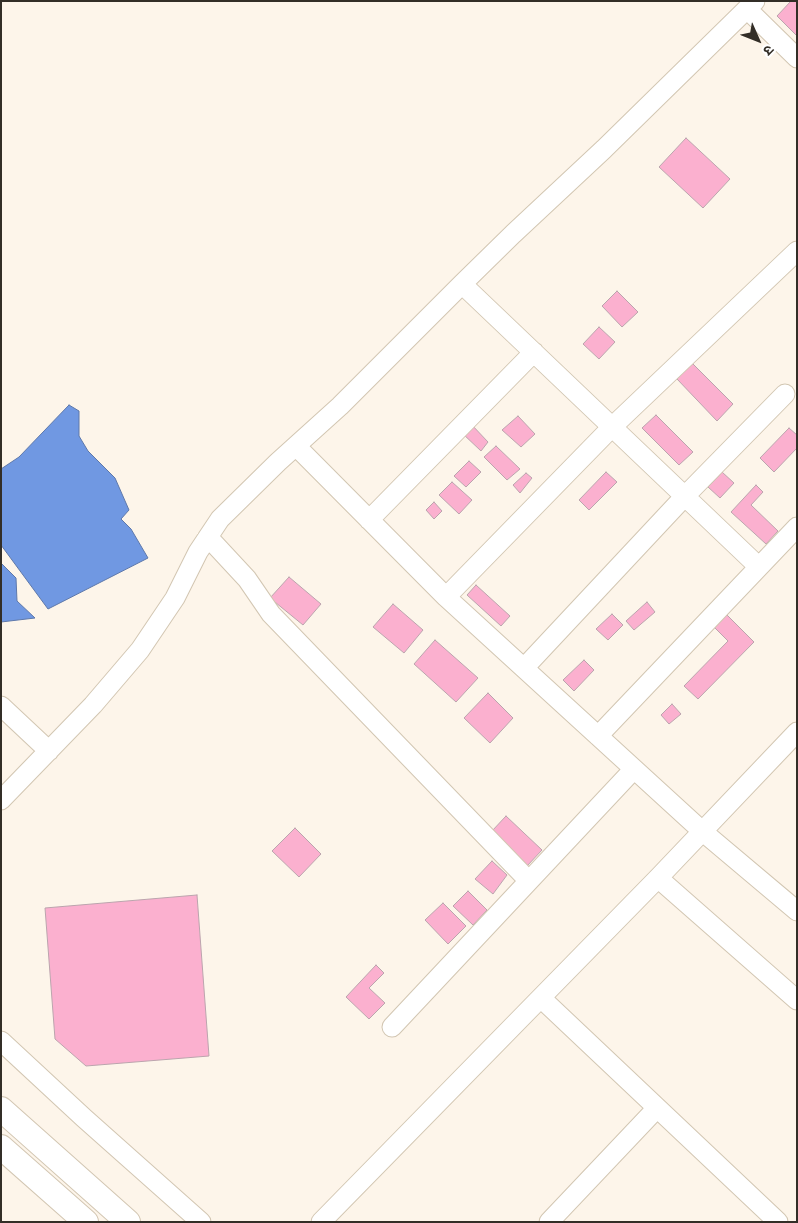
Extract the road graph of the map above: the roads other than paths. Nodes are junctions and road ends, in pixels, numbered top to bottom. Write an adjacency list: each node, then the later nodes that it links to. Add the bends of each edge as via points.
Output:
1 (751, 5): 2 (street); 4 (street)
2 (797, 58)
3 (797, 251): 7 (street)
4 (462, 284): 5 (street); 8 (street)
5 (534, 352): 7 (street); 10 (street)
6 (785, 394): 9 (street)
7 (612, 427): 9 (street); 14 (street)
8 (296, 446): 10 (street); 12 (street, via 220,519)
9 (685, 496): 13 (street); 15 (street)
10 (369, 520): 14 (street)
11 (797, 527): 13 (street)
12 (208, 537): 19 (street, via 175,598 140,650); 24 (street, via 247,579 271,614)
13 (759, 567): 18 (street)
14 (446, 597): 15 (street)
15 (524, 668): 18 (street)
16 (1, 706): 19 (street)
17 (797, 732): 22 (street)
18 (598, 736): 20 (street)
19 (49, 751): 21 (street)
20 (634, 769): 22 (street); 24 (street)
21 (1, 800)
22 (702, 831): 23 (street); 25 (street)
23 (658, 878): 26 (street); 27 (street)
24 (529, 881): 28 (street)
25 (797, 911)
26 (541, 998): 30 (street); 37 (street)
27 (797, 1000)
28 (392, 1027)
29 (1, 1041): 36 (street)
30 (657, 1108): 33 (street); 38 (street)
31 (1, 1109): 35 (street)
32 (1, 1147): 34 (street)
33 (776, 1221)
34 (86, 1222)
35 (128, 1222)
36 (201, 1222)
37 (321, 1222)
38 (549, 1222)

